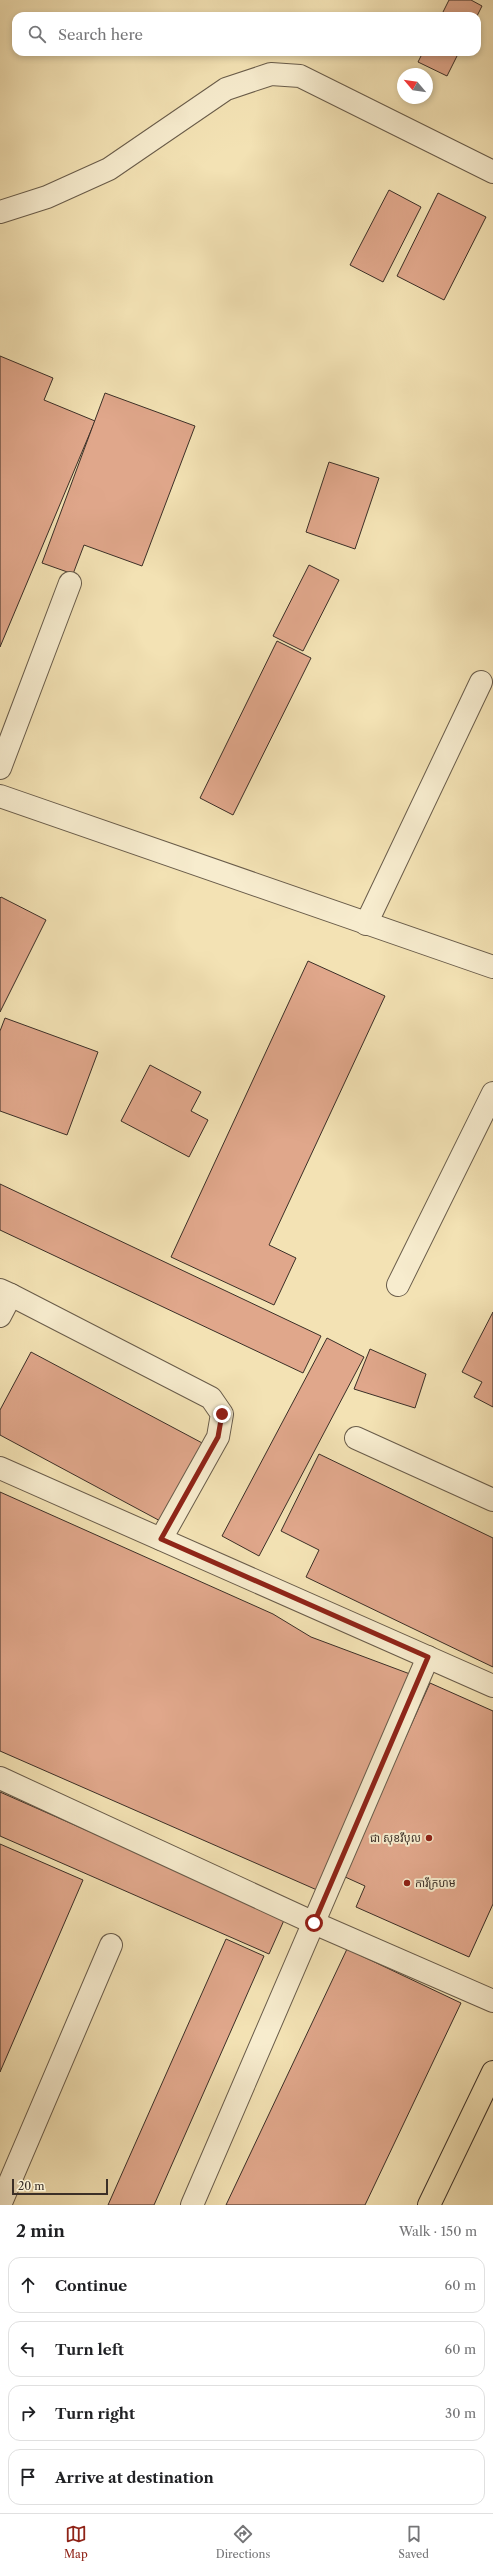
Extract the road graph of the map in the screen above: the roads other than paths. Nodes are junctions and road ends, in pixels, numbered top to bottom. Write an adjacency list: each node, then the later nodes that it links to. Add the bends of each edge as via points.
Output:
1 (493, 172): 2 (street, via 300,76 271,74 226,89 109,169 47,197)
2 (0, 212)
3 (70, 583): 5 (street)
4 (482, 682): 7 (street)
5 (0, 768)
6 (0, 796): 7 (street)
7 (366, 924): 8 (street)
8 (493, 967)
9 (493, 1093): 10 (street)
10 (398, 1285)
11 (5, 1293): 12 (street); 16 (street, via 211,1398 222,1414 218,1437)
12 (0, 1316)
13 (356, 1438): 15 (street)
14 (0, 1468): 16 (street)
15 (493, 1500)
16 (161, 1539): 17 (street)
17 (428, 1657): 18 (street); 20 (street)
18 (493, 1686)
19 (0, 1778): 20 (street)
20 (314, 1923): 22 (street); 25 (street)
21 (111, 1944): 24 (street)
22 (493, 2001)
23 (493, 2072): 26 (main road)
24 (0, 2205)
25 (192, 2205)
26 (429, 2205)

